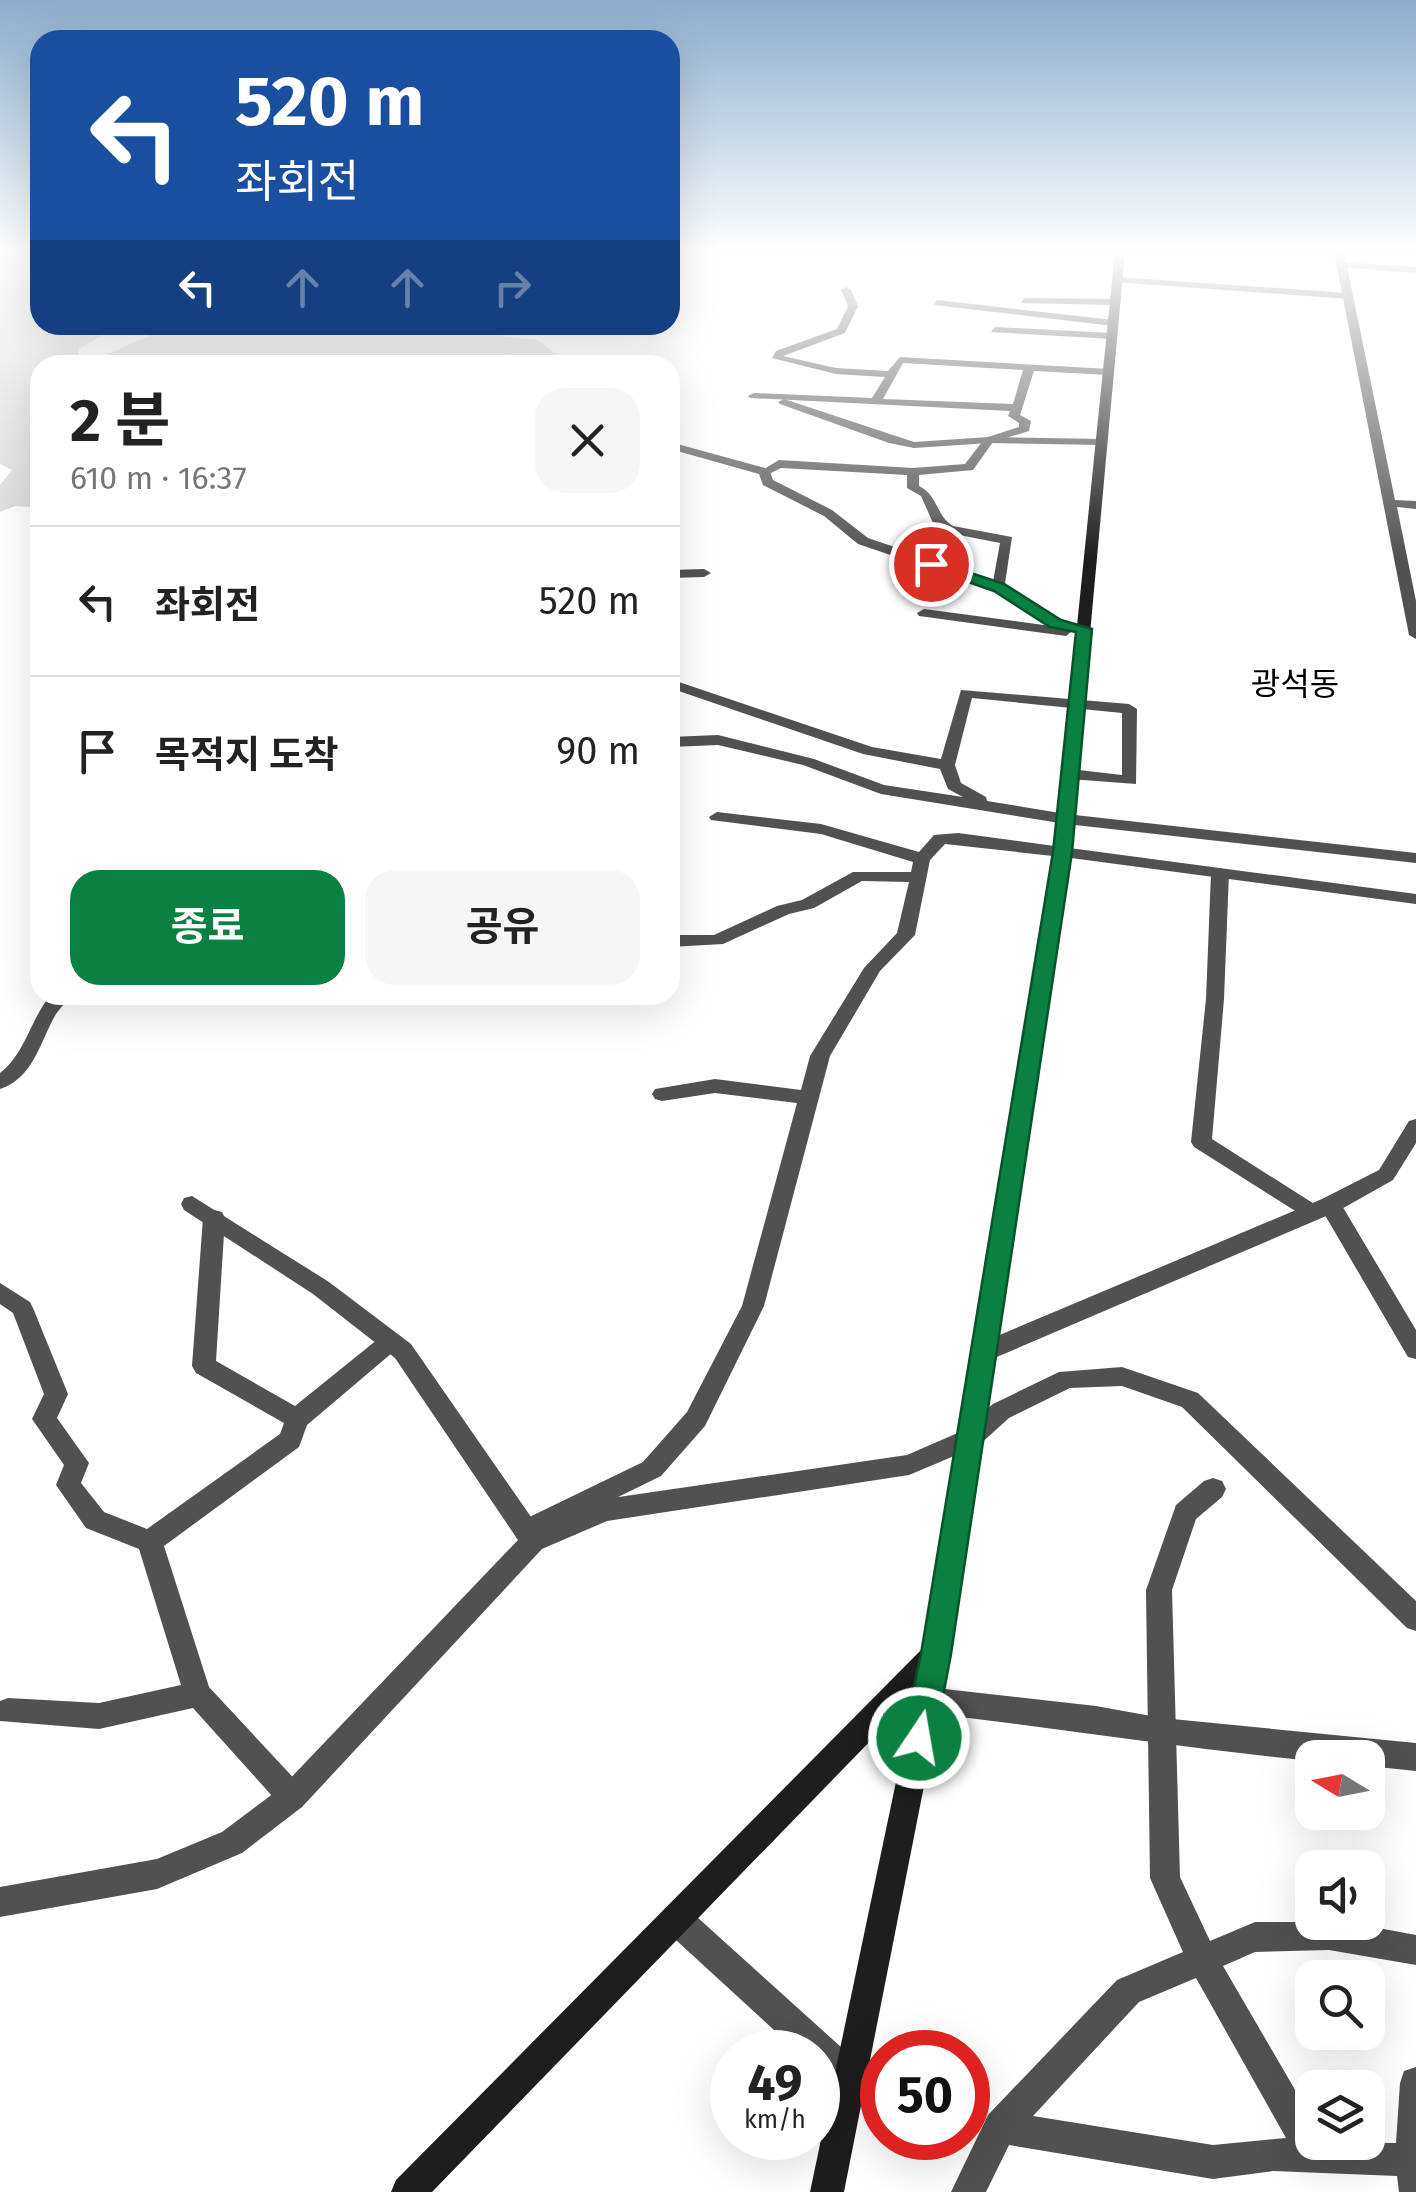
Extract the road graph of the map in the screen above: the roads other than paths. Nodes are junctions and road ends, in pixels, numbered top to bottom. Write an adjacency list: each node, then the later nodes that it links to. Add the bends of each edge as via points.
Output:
1 (779, 354): 6 (street, via 836,371)
2 (1110, 354): 5 (main road)
3 (1360, 354): 16 (street)
4 (1029, 370): 5 (street); 6 (street, via 900,360); 10 (street)
5 (1108, 372): 12 (main road)
6 (891, 374): 8 (street)
7 (754, 396): 8 (street)
8 (877, 399): 10 (street)
9 (784, 402): 11 (street, via 894,442)
10 (1016, 408): 11 (street, via 1025,429)
11 (988, 440): 12 (street); 15 (street, via 969,467)
12 (1102, 442): 22 (main road)
13 (680, 448): 14 (street)
14 (764, 472): 15 (street, via 779,464); 20 (street, via 766,482 828,513 862,541)
15 (913, 472): 20 (street, via 912,488 926,494 939,522 1007,540)
16 (1389, 503): 17 (street); 23 (street)
17 (1416, 506)
18 (704, 573): 19 (street)
19 (680, 574)
20 (999, 588): 22 (street)
21 (924, 613): 22 (street)
22 (1084, 632): 25 (main road)
23 (1416, 635)
24 (680, 687): 27 (street, via 868,751)
25 (1077, 705): 27 (street, via 966,693); 28 (main road); 28 (street, via 1129,709 1130,781)
26 (680, 742): 29 (street, via 718,740 808,762 881,790)
27 (947, 765): 29 (street, via 954,786 983,802)
28 (1070, 774): 29 (main road)
29 (1066, 816): 31 (main road); 32 (street)
30 (718, 817): 33 (street, via 844,832)
31 (1062, 852): 33 (street, via 940,839); 34 (street); 48 (main road)
32 (1416, 858)
33 (920, 868): 36 (street, via 858,876 718,940); 40 (street, via 906,935 873,968 828,1042)
34 (1220, 873): 35 (street); 43 (street, via 1201,1142)
35 (1416, 898)
36 (680, 941)
37 (51, 1005): 38 (street, via 16,1075)
38 (0, 1082)
39 (662, 1094): 40 (street, via 715,1086)
40 (809, 1098): 52 (street, via 753,1306 696,1419 652,1469)
41 (1416, 1126): 43 (street, via 1386,1175)
42 (192, 1204): 44 (street)
43 (1320, 1209): 47 (street); 48 (street)
44 (214, 1218): 46 (street); 49 (street, via 204,1366)
45 (0, 1292): 53 (street, via 22,1308 56,1394 44,1419 77,1463 68,1486 95,1520)
46 (390, 1341): 49 (street); 52 (street)
47 (1416, 1350)
48 (984, 1352): 50 (main road)
49 (298, 1418): 53 (street, via 290,1440)
50 (970, 1439): 52 (street, via 909,1465 605,1510); 54 (street, via 1001,1410 1067,1378 1122,1376 1190,1400); 55 (main road)
51 (1213, 1489): 59 (street, via 1184,1513 1159,1590)
52 (529, 1536): 61 (street)
53 (150, 1542): 56 (street)
54 (1416, 1619)
55 (936, 1654): 57 (main road); 63 (main road)
56 (198, 1694): 58 (street, via 100,1716); 61 (street)
57 (926, 1700): 59 (street); 66 (main road)
58 (8, 1711)
59 (1162, 1732): 60 (street); 65 (street, via 1165,1878)
60 (1416, 1757)
61 (292, 1798): 62 (street, via 232,1843 157,1874)
62 (0, 1902)
63 (676, 1919): 66 (street); 73 (main road)
64 (1416, 1950): 65 (street, via 1330,1935 1255,1936)
65 (1202, 1960): 68 (street); 69 (street, via 1128,1991)
66 (850, 2078): 74 (main road)
67 (1416, 2083): 72 (street)
68 (1295, 2121)
69 (1000, 2127): 70 (street, via 1214,2162); 75 (street)
70 (1295, 2155)
71 (1335, 2160): 72 (street)
72 (1414, 2176)
73 (416, 2189)
74 (827, 2192)
75 (968, 2192)

